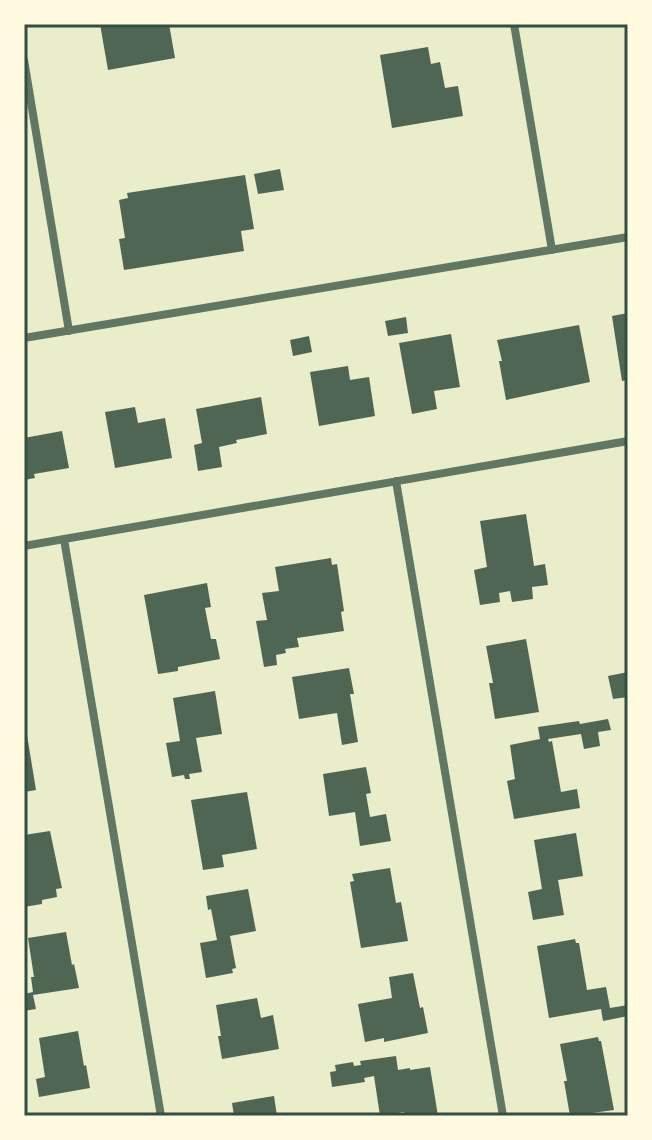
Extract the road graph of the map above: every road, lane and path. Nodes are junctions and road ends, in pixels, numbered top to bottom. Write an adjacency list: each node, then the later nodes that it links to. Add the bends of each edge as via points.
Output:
1 (514, 24): 4 (street)
2 (24, 60): 5 (street)
3 (628, 237): 4 (street)
4 (552, 250): 5 (street)
5 (69, 331): 6 (street)
6 (24, 338)
7 (628, 441): 8 (street)
8 (396, 481): 9 (street); 12 (street)
9 (64, 539): 10 (street); 11 (street)
10 (24, 546)
11 (161, 1116)
12 (503, 1116)

